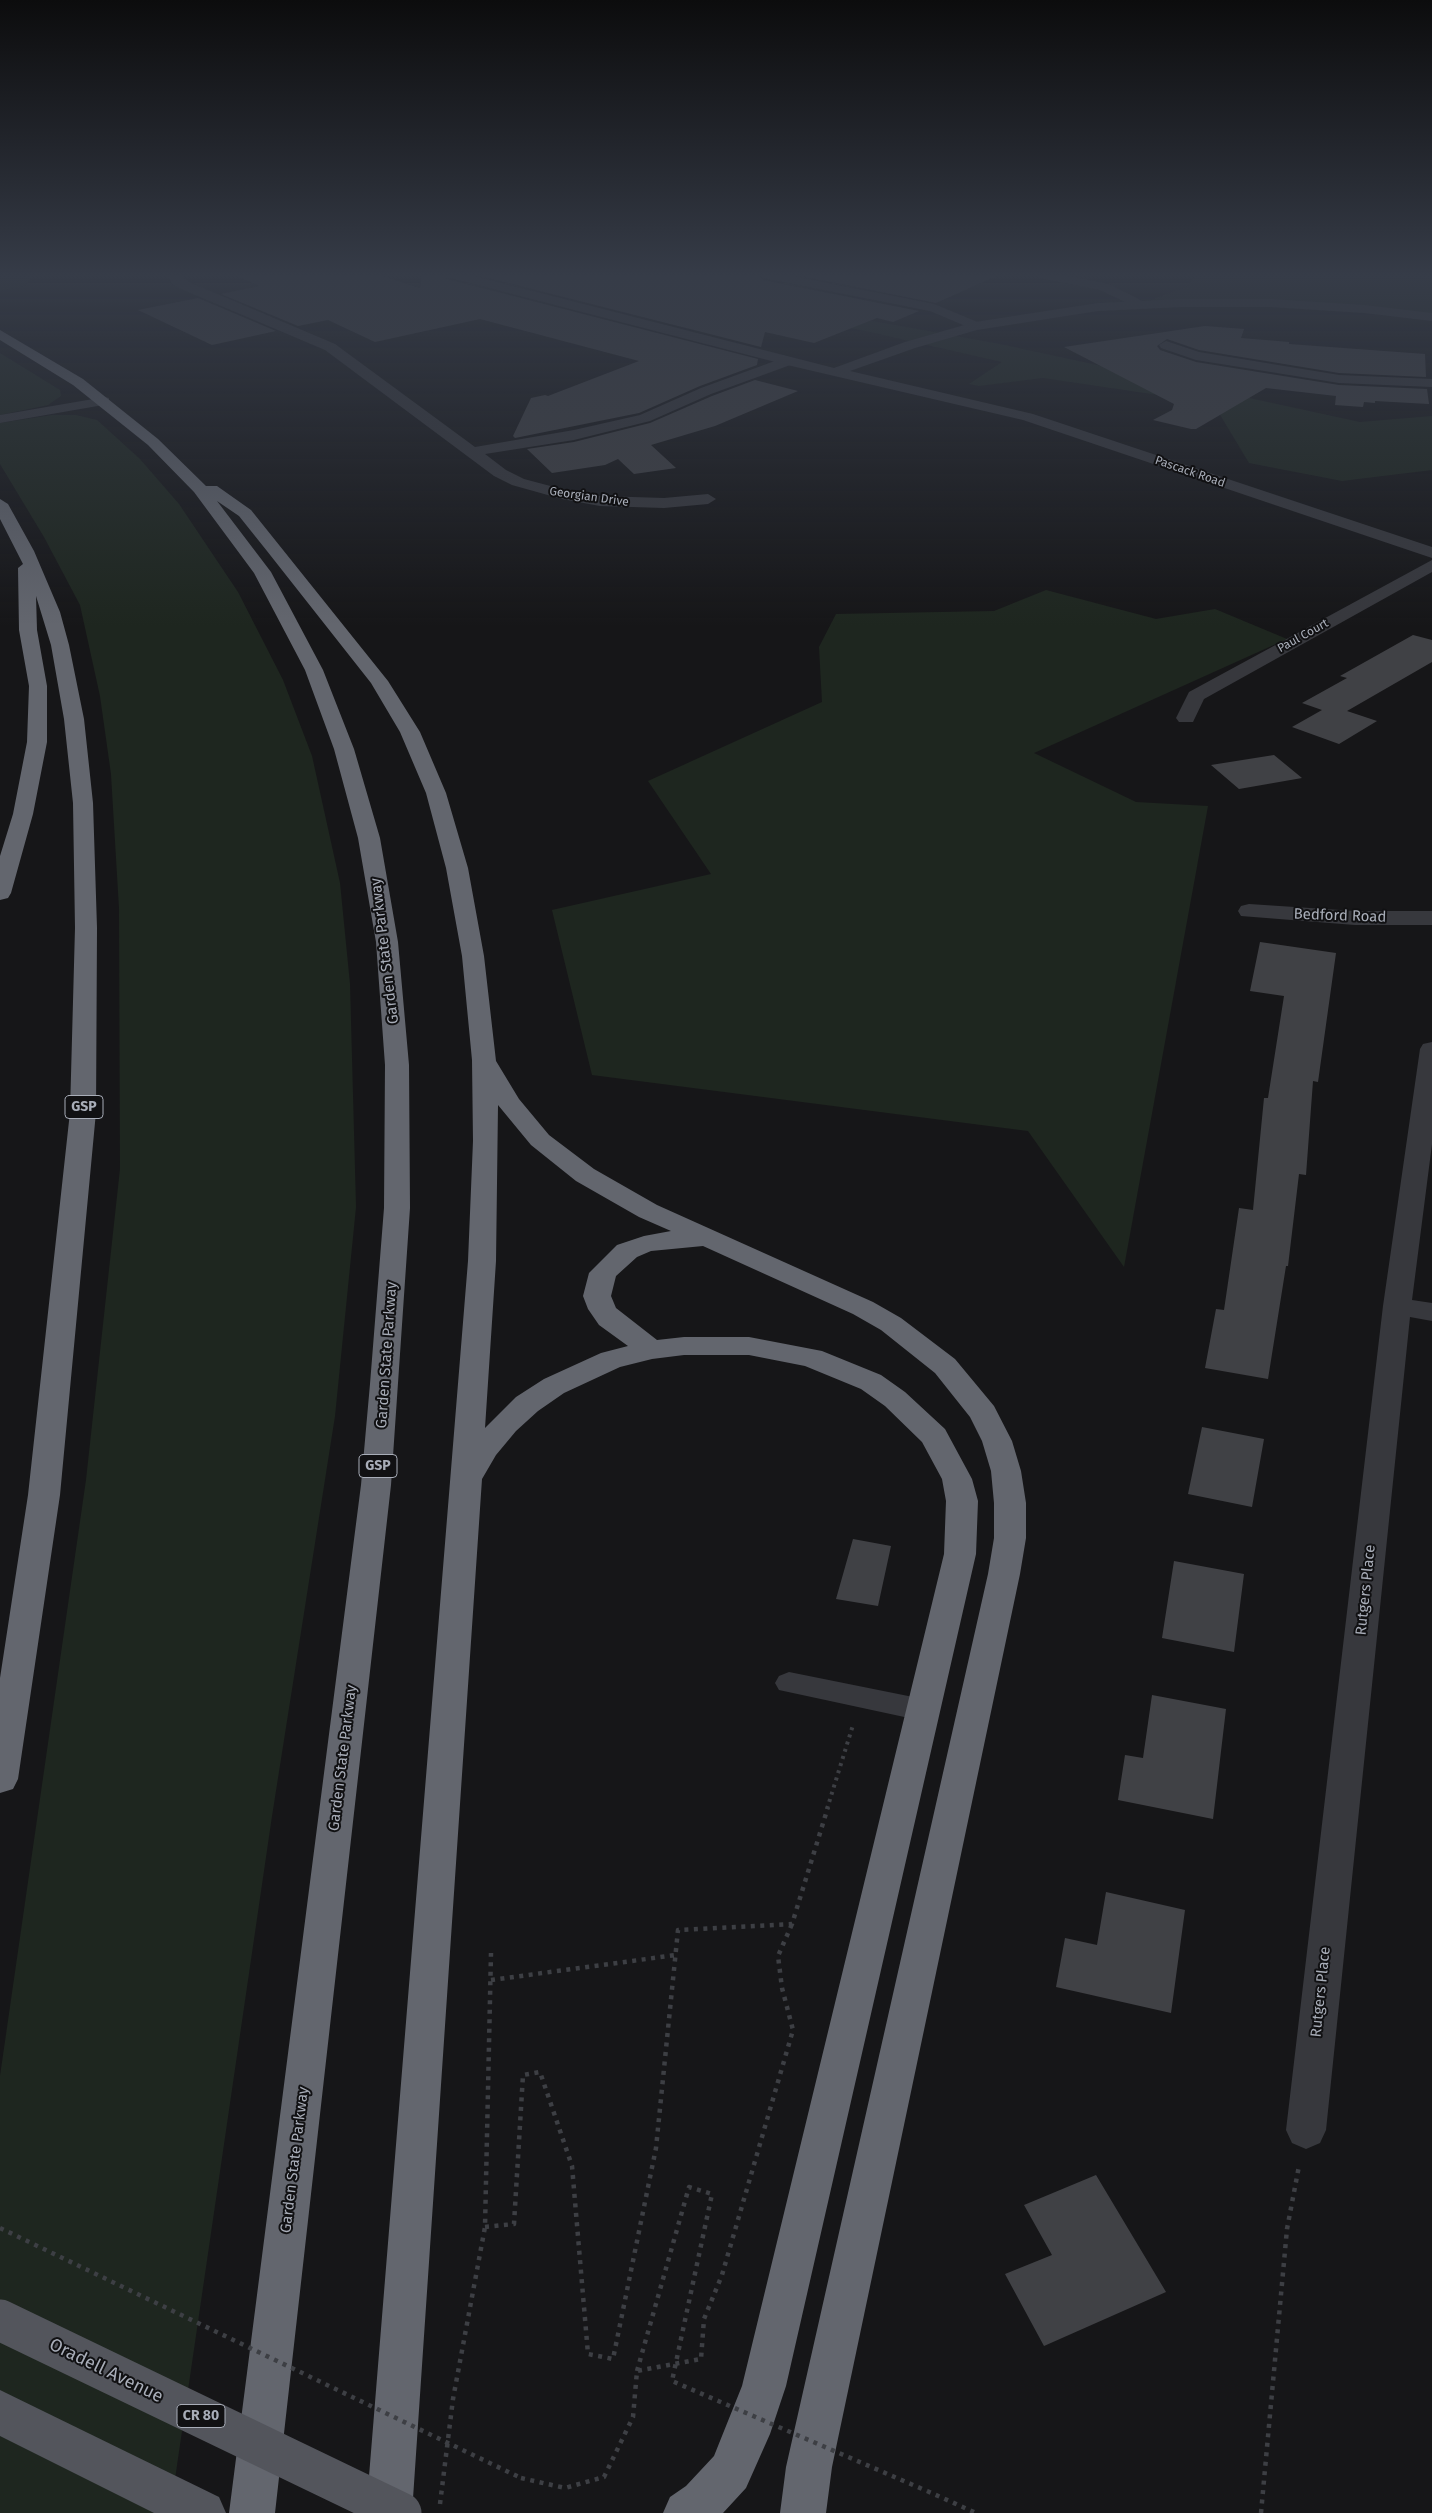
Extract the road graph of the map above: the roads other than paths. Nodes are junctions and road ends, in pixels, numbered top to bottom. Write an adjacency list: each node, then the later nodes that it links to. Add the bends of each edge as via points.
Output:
1 (90, 391): 5 (highway, Garden State Parkway / GSP)
2 (389, 391): 7 (street, Georgian Drive)
3 (710, 391): 7 (street, via 636,420 574,435)
4 (919, 391): 12 (street, Pascack Road, via 1063,427)
5 (104, 401): 6 (lane); 8 (highway, Garden State Parkway / GSP)
6 (0, 419)
7 (471, 452): 9 (street, Georgian Drive, via 518,482 568,496 632,503)
8 (178, 465): 19 (highway, via 245,513 367,666 410,732 436,793 457,868 473,956); 32 (highway, Garden State Parkway / GSP, via 262,572 314,670 330,708 357,793 380,889 394,1003 397,1065 398,1208 376,1485)
9 (708, 500)
10 (0, 504): 11 (highway, GSP)
11 (26, 551): 15 (highway, via 28,630 38,686 37,742 23,814); 27 (highway, GSP, via 51,612 74,719 83,803 84,1112 44,1495)
12 (1432, 553)
13 (1432, 565): 14 (street, Paul Court, via 1196,696)
14 (1186, 718)
15 (0, 893)
16 (1249, 911): 17 (street, Bedford Road, via 1355,918)
17 (1432, 918)
18 (1432, 1049): 21 (street, Rutgers Place)
19 (484, 1060): 20 (highway, via 508,1102 540,1140 560,1156 616,1194); 24 (highway, via 486,1141 482,1261)
20 (711, 1239): 23 (highway, via 644,1244 627,1251 603,1272 598,1296 602,1309 609,1319); 36 (highway, via 863,1308 891,1324 945,1366 983,1413 997,1441 1010,1503 1010,1538 1004,1574 809,2467)
21 (1397, 1306): 22 (street); 28 (street, Rutgers Place)
22 (1432, 1312)
23 (652, 1350): 24 (highway, via 611,1360 582,1372 527,1404 485,1448); 26 (highway, via 684,1346 749,1346 812,1358 871,1382 916,1417 934,1436 957,1479 962,1500 962,1527 960,1554)
24 (466, 1480): 33 (highway)
25 (789, 1683): 26 (lane)
26 (923, 1710): 35 (highway, via 764,2386 730,2472 702,2502)
27 (0, 1779)
28 (1306, 2130)
29 (0, 2320): 34 (main road, Oradell Avenue / CR 80, bridge)
30 (0, 2412): 31 (main road)
31 (204, 2513)
32 (252, 2513)
33 (389, 2513)
34 (402, 2513)
35 (686, 2513)
36 (803, 2513)

